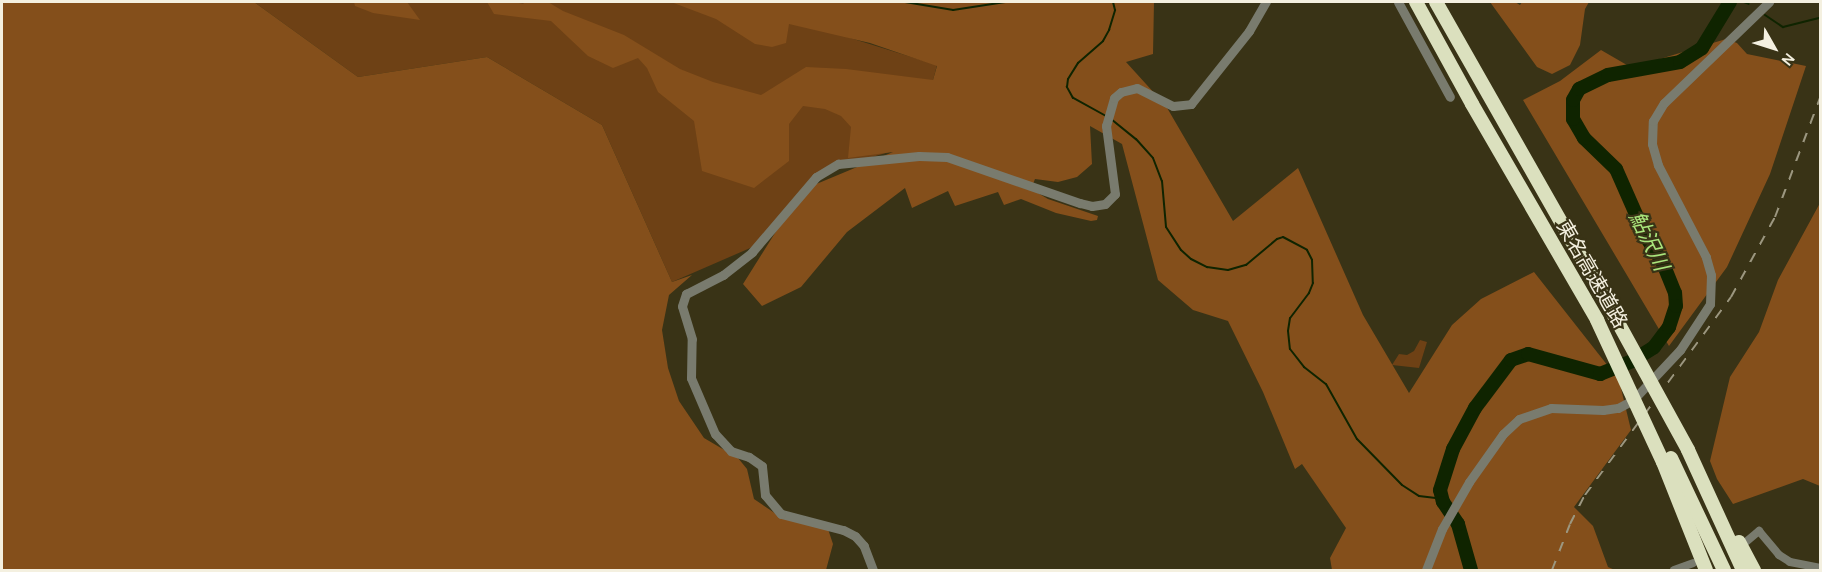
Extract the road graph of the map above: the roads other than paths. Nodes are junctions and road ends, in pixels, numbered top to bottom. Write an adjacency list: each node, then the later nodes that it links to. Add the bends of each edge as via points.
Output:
1 (1266, 2): 12 (street, via 1249,32 1191,104 1173,106 1146,91 1131,88 1116,100 1108,138 1115,194 1105,204 1080,202 947,157 919,156 831,166 816,177 752,252 723,275 686,294 682,306 692,339 691,378 715,434 730,451 762,466 765,495 771,506 791,518 855,536 864,546)
2 (1398, 2): 6 (street)
3 (1416, 2): 7 (highway, 東名高速道路, bridge, via 1597,320)
4 (1436, 2): 8 (highway, 東名高速道路, bridge)
5 (1769, 2): 13 (street, via 1664,103 1653,121 1652,144 1658,165 1706,257 1711,275 1710,304 1700,321 1680,350 1633,400 1603,410 1551,408 1519,419 1503,434 1469,482 1442,529)
6 (1450, 97)
7 (1667, 460): 15 (highway); 16 (highway, 東名高速道路)
8 (1700, 475): 17 (highway, 東名高速道路); 18 (highway)
9 (1747, 541): 11 (street, via 1760,531 1779,555 1790,562)
10 (1693, 563): 14 (street)
11 (1821, 568)
12 (873, 570)
13 (1426, 570)
14 (1674, 570)
15 (1706, 570)
16 (1724, 570)
17 (1743, 570)
18 (1754, 570)

